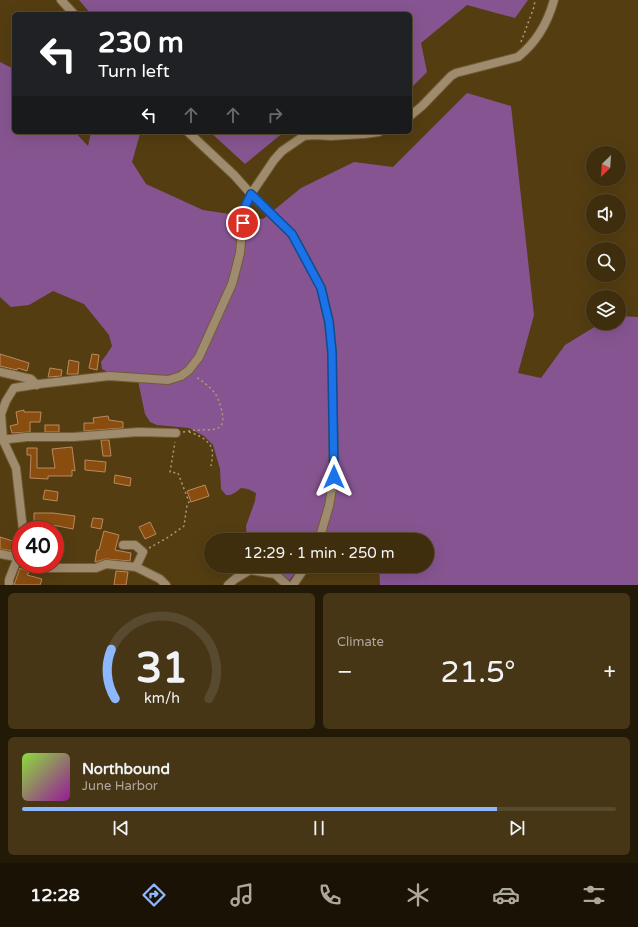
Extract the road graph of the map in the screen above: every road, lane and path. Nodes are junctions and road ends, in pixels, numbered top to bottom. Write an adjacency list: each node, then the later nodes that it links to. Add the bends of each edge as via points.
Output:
1 (61, 0): 4 (street)
2 (535, 0): 5 (path, via 524,36)
3 (554, 0): 5 (street, via 543,29 524,52)
4 (72, 12)
5 (513, 59): 6 (street, via 456,73)
6 (412, 114)
7 (190, 134): 9 (street)
8 (360, 134): 9 (street, via 304,136 282,151)
9 (251, 194): 10 (street, via 244,209 240,253 232,284 198,357); 17 (street, via 292,234 321,288 329,322 332,352 334,477)
10 (189, 370): 12 (street, via 168,380 109,376); 15 (path, via 214,392 224,420 220,427 213,430 187,432 208,443 212,449)
11 (0, 372): 12 (street, via 31,379)
12 (37, 385): 14 (street, via 14,388 6,400 1,414)
13 (176, 433): 14 (street, via 138,432); 19 (path, via 170,472 178,473 189,502 184,526)
14 (1, 440): 16 (street, via 16,468)
15 (211, 466)
16 (22, 521)
17 (321, 533)
18 (123, 545): 19 (street, via 135,545)
19 (142, 552): 22 (street)
20 (0, 554): 21 (street)
21 (12, 556)
22 (136, 567): 23 (street, via 106,564 96,568); 27 (street, via 160,579)
23 (64, 568)
24 (12, 573): 26 (street)
25 (301, 573): 30 (street)
26 (9, 585)
27 (166, 585)
28 (228, 585): 29 (street, via 250,570 275,574)
29 (287, 585)
30 (293, 585)

